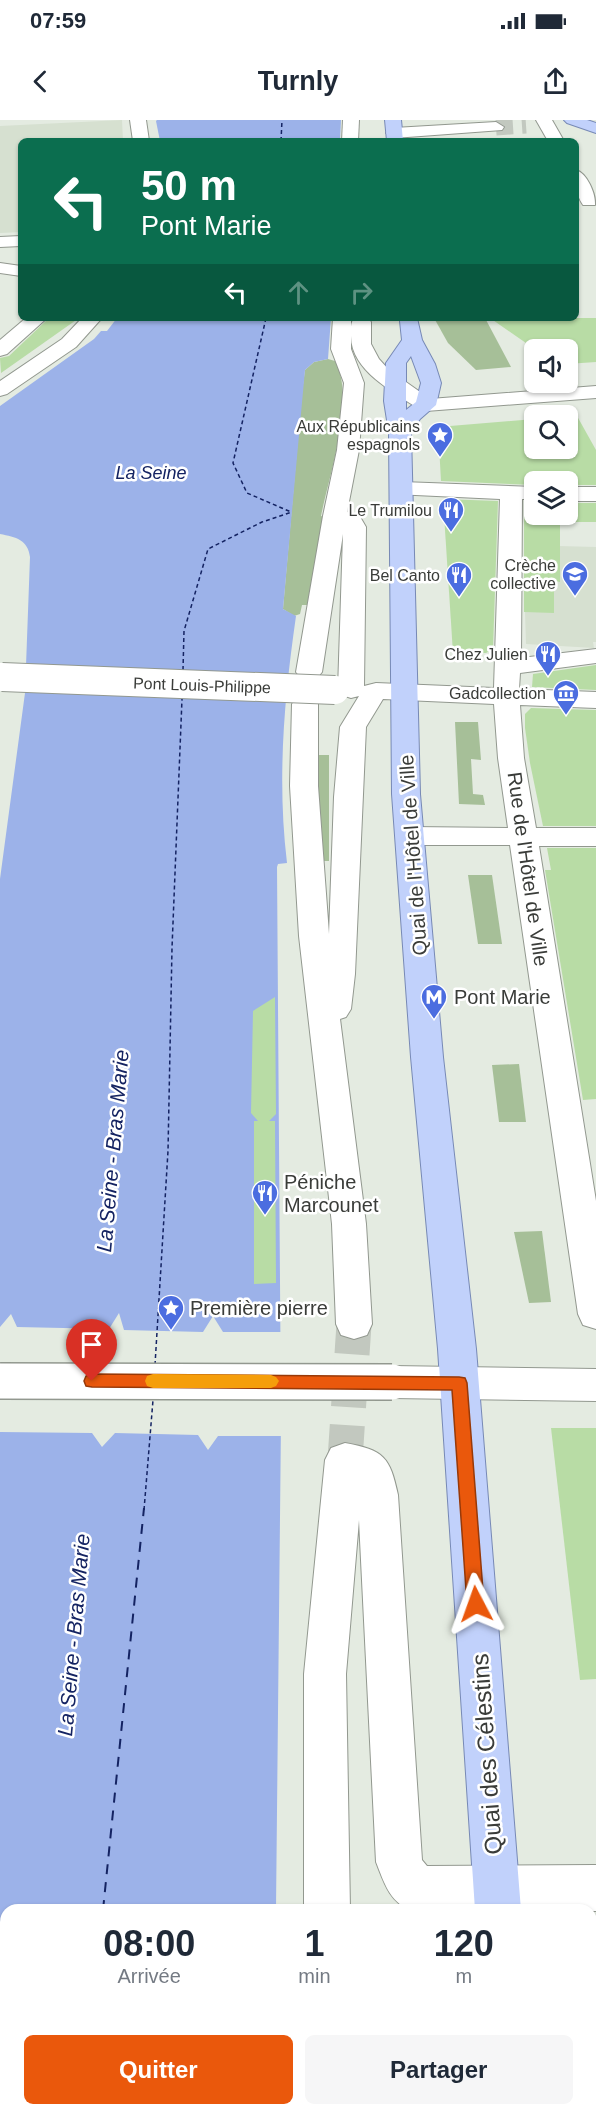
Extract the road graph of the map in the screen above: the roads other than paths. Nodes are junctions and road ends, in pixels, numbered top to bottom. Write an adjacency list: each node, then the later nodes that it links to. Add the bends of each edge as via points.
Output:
1 (138, 120): 6 (street)
2 (351, 120): 7 (street)
3 (544, 120): 8 (street)
4 (496, 127): 5 (street)
5 (394, 131)
6 (141, 138)
7 (350, 138)
8 (554, 138)
9 (579, 182): 10 (street)
10 (587, 202)
11 (18, 241): 12 (street)
12 (0, 242)
13 (0, 268): 14 (street)
14 (18, 271)
15 (34, 321): 21 (street)
16 (90, 321): 24 (street, via 69,343)
17 (342, 321): 33 (street, via 341,349 354,383 348,450)
18 (362, 321): 22 (street, via 361,344 366,356 382,375)
19 (410, 321): 20 (main road)
20 (412, 340): 22 (main road, Quai de l'Hôtel de Ville, via 396,360); 23 (main road)
21 (0, 350)
22 (395, 383): 27 (street); 28 (main road, Quai de l'Hôtel de Ville)
23 (431, 383): 26 (street, via 463,393); 27 (main road)
24 (0, 390)
25 (596, 392): 26 (street)
26 (524, 398): 27 (street)
27 (426, 405): 28 (main road, via 412,415)
28 (400, 433): 29 (main road, Quai de l'Hôtel de Ville)
29 (402, 489): 30 (street); 39 (main road, Quai de l'Hôtel de Ville)
30 (523, 493): 35 (street, Rue de l'Hôtel de Ville)
31 (578, 494): 32 (street)
32 (596, 494)
33 (334, 516): 36 (street); 38 (street, via 351,520 355,527)
34 (596, 656): 35 (street)
35 (508, 667): 40 (street, Rue de l'Hôtel de Ville)
36 (309, 672)
37 (1, 677): 38 (street, Pont Louis-Philippe, bridge)
38 (354, 691): 39 (street, Pont Louis-Philippe); 46 (street, via 360,712 353,727 340,976)
39 (405, 692): 40 (street, Pont Louis-Philippe); 43 (main road, Quai de l'Hôtel de Ville)
40 (506, 696): 41 (street, Pont Louis-Philippe); 44 (street, Rue de l'Hôtel de Ville)
41 (596, 700)
42 (305, 704): 46 (street, via 304,786)
43 (410, 836): 44 (street); 50 (main road, Quai de l'Hôtel de Ville)
44 (522, 836): 45 (street); 47 (street, Rue de l'Hôtel de Ville)
45 (596, 837)
46 (328, 1045): 48 (street, via 349,1224)
47 (596, 1314)
48 (354, 1324)
49 (0, 1381): 50 (street, bridge)
50 (459, 1383): 51 (street); 54 (main road, Quai des Célestins)
51 (596, 1385)
52 (596, 1888): 54 (street)
53 (413, 1899): 54 (street); 55 (street, via 399,1862 378,1495 370,1467 345,1460 325,1674)
54 (497, 1900)
55 (327, 1904)

